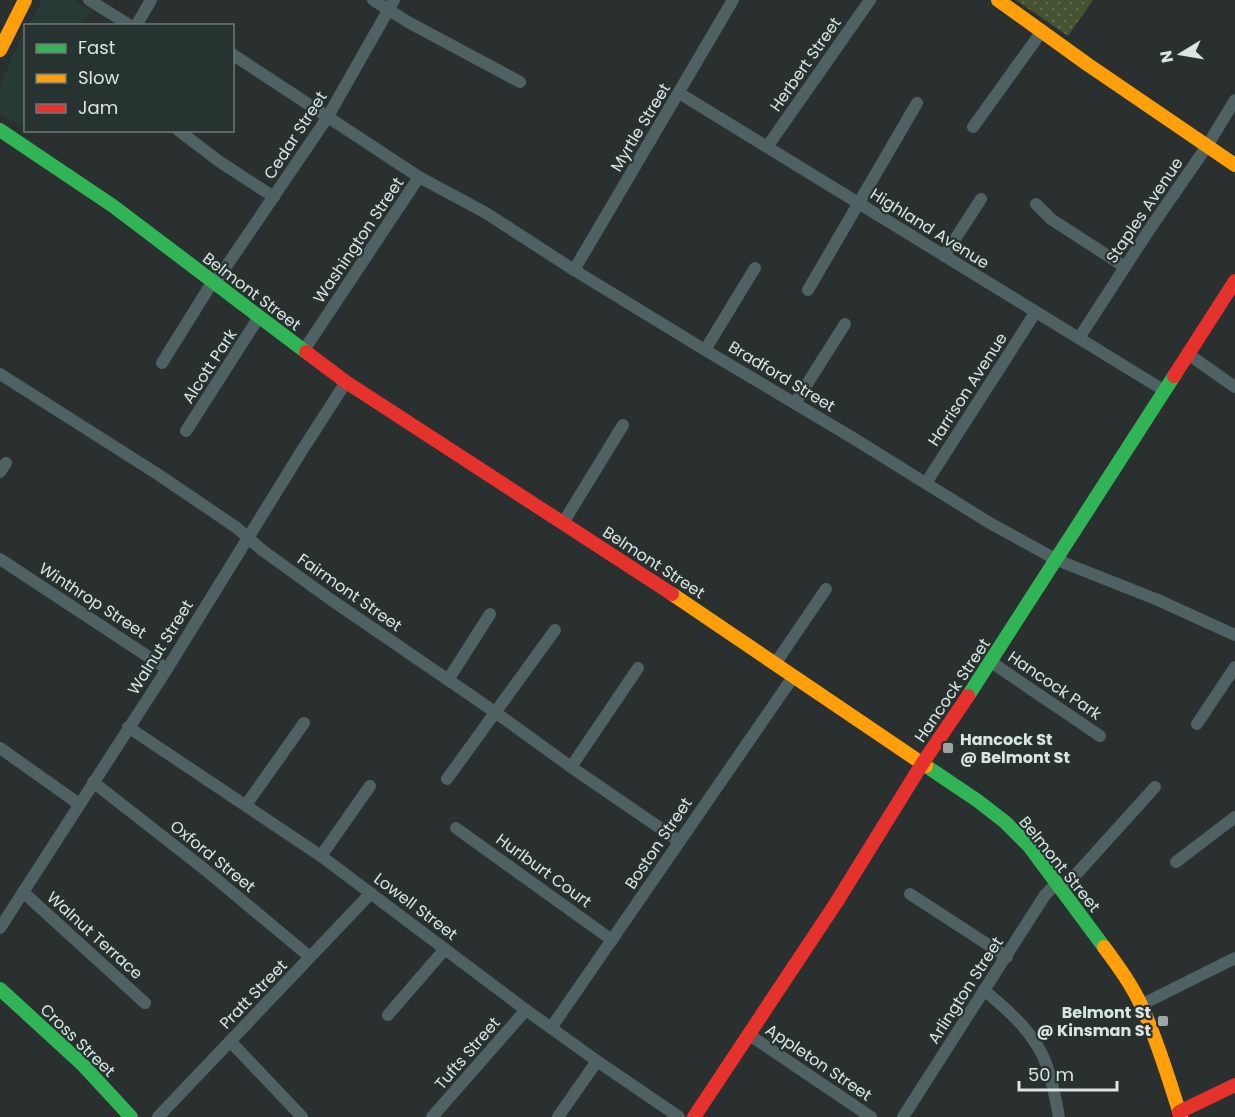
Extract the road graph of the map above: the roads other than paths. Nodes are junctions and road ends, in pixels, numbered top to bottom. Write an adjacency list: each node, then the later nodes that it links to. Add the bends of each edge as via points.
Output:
1 (25, 0): 12 (street)
2 (90, 0): 9 (street)
3 (151, 0): 10 (street)
4 (373, 0): 8 (street)
5 (733, 0): 15 (street, Myrtle Street)
6 (870, 0): 23 (street, Herbert Street)
7 (998, 0): 11 (street)
8 (391, 4): 14 (street, via 408,22); 18 (street, Cedar Street)
9 (128, 24)
10 (137, 24)
11 (1042, 31): 19 (street); 22 (street)
12 (1, 47)
13 (234, 55): 18 (street, Bradford Street)
14 (520, 82)
15 (679, 93): 23 (street, Highland Avenue); 33 (street, Myrtle Street)
16 (1235, 100): 22 (street, Staples Avenue)
17 (917, 103): 28 (street)
18 (327, 118): 25 (street, Bradford Street); 26 (street, Cedar Street)
19 (973, 127)
20 (0, 130): 35 (street, Belmont Street, via 113,206)
21 (181, 132): 26 (street)
22 (1207, 146): 24 (street); 31 (street, Staples Avenue)
23 (767, 147): 28 (street, Highland Avenue)
24 (1235, 165)
25 (419, 177): 33 (street, Bradford Street, via 486,213); 41 (street, Washington Street)
26 (274, 197): 35 (street, Cedar Street)
27 (981, 199): 30 (street)
28 (857, 203): 30 (street, Highland Avenue); 36 (street)
29 (1036, 204): 31 (street, via 1051,219)
30 (944, 256): 37 (street, Highland Avenue)
31 (1125, 267): 40 (street, Staples Avenue)
32 (755, 268): 42 (street)
33 (574, 270): 42 (street, Bradford Street)
34 (1235, 281): 43 (street, Hancock Street)
35 (214, 282): 38 (street, Belmont Street); 44 (street, Cedar Street)
36 (808, 290)
37 (1035, 312): 40 (street, Highland Avenue); 52 (street, Harrison Avenue)
38 (260, 317): 41 (street, Belmont Street); 51 (street, Alcott Park)
39 (845, 324): 49 (street)
40 (1079, 338): 48 (street, Highland Avenue)
41 (304, 350): 46 (street, Belmont Street)
42 (705, 350): 49 (street, Bradford Street)
43 (1188, 354): 47 (street); 48 (street, Hancock Street)
44 (162, 363)
45 (0, 374): 54 (street, Fairmont Street, via 159,475)
46 (346, 382): 53 (street, Belmont Street); 54 (street, Walnut Street)
47 (1235, 387)
48 (1164, 391): 56 (street, Hancock Street)
49 (795, 403): 52 (street, Bradford Street)
50 (623, 425): 53 (street)
51 (186, 432)
52 (926, 483): 56 (street, Bradford Street)
53 (563, 523): 62 (street, Belmont Street)
54 (248, 538): 64 (street, Walnut Street); 67 (street, Fairmont Street)
55 (0, 559): 64 (street, Winthrop Street)
56 (1057, 560): 60 (street, Bradford Street); 61 (street, Hancock Street)
57 (826, 589): 62 (street)
58 (490, 614): 67 (street)
59 (555, 630): 68 (street)
60 (1235, 635)
61 (991, 662): 72 (street, Hancock Park); 74 (street, Hancock Street)
62 (775, 664): 66 (street, Belmont Street)
63 (1235, 667): 70 (street)
64 (167, 669): 71 (street, Walnut Street)
65 (638, 669): 75 (street)
66 (793, 676): 74 (street, Belmont Street); 84 (street, Boston Street)
67 (448, 680): 68 (street, Fairmont Street)
68 (495, 712): 75 (street, Fairmont Street); 76 (street)
69 (304, 723): 81 (street)
70 (1197, 724)
71 (128, 727): 77 (street, Walnut Street); 81 (street, Lowell Street)
72 (1100, 736)
73 (0, 748): 80 (street)
74 (922, 764): 87 (street, Belmont Street, via 1005,822); 104 (street, Hancock Street, via 836,903)
75 (571, 767): 84 (street, Fairmont Street)
76 (447, 779)
77 (93, 782): 80 (street, Walnut Street); 94 (street, Oxford Street)
78 (370, 786): 85 (street)
79 (1155, 787): 87 (street, Arlington Street)
80 (79, 804): 88 (street, Walnut Street)
81 (246, 805): 85 (street, Lowell Street)
82 (1235, 817): 86 (street)
83 (456, 828): 92 (street, Hurlburt Court)
84 (679, 841): 92 (street, Boston Street)
85 (321, 856): 89 (street, Lowell Street)
86 (1176, 862)
87 (1059, 886): 95 (street, Arlington Street, via 1045,895); 100 (street, Belmont Street, via 1110,954)
88 (23, 892): 91 (street, Walnut Street); 99 (street, Walnut Terrace)
89 (371, 893): 93 (street, Lowell Street); 94 (street, Pratt Street)
90 (910, 894): 95 (street)
91 (0, 928)
92 (612, 940): 103 (street, Boston Street)
93 (445, 949): 101 (street, Lowell Street); 102 (street)
94 (310, 957): 105 (street, Pratt Street)
95 (1006, 957): 98 (street, Arlington Street)
96 (1235, 958): 100 (street)
97 (0, 989): 108 (street, Cross Street, via 82,1064)
98 (984, 990): 117 (street, Arlington Street); 118 (street, via 1008,1010 1035,1043 1047,1067)
99 (145, 1003)
100 (1141, 1005): 109 (street, Belmont Street)
101 (526, 1010): 103 (street, Lowell Street); 112 (street, Tufts Street)
102 (388, 1015)
103 (551, 1028): 106 (street, Lowell Street)
104 (748, 1034): 115 (street, Hancock Street); 116 (street, Appleton Street)
105 (231, 1041): 110 (street, Pratt Street); 111 (street)
106 (597, 1061): 113 (street); 114 (street, Lowell Street)
107 (1235, 1085): 109 (street)
108 (122, 1114)
109 (1180, 1114)
110 (158, 1117)
111 (302, 1117)
112 (432, 1117)
113 (558, 1117)
114 (680, 1117)
115 (694, 1117)
116 (872, 1117)
117 (903, 1117)
118 (1059, 1117)

